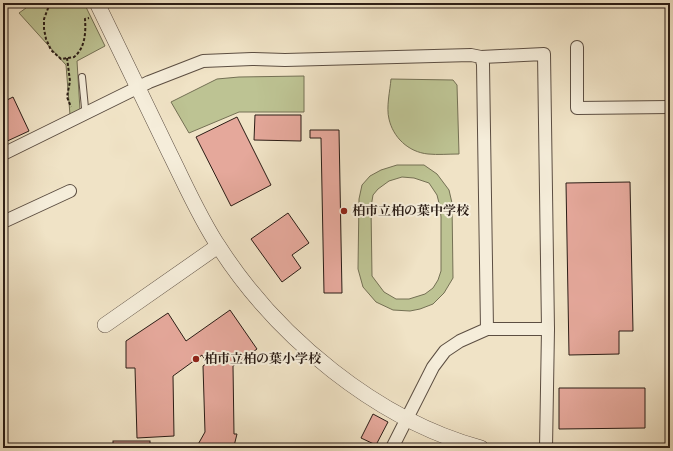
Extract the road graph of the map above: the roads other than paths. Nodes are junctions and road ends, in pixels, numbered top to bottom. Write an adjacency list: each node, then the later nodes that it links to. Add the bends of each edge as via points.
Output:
1 (95, 10): 5 (street)
2 (576, 47): 6 (street, via 577,108)
3 (481, 57): 5 (street, via 465,55 203,62); 13 (street, via 544,54); 14 (street)
4 (82, 77): 7 (lane, via 85,108)
5 (138, 88): 7 (street); 11 (street)
6 (670, 107)
7 (88, 112): 8 (street)
8 (3, 154)
9 (70, 191): 10 (street)
10 (3, 222)
11 (218, 246): 12 (street); 15 (street, via 264,307 311,352 354,387)
12 (105, 325)
13 (548, 329): 14 (street); 18 (street)
14 (487, 330): 15 (street, via 460,341 445,351 433,367)
15 (406, 419): 16 (street); 17 (street)
16 (392, 448)
17 (481, 448)
18 (546, 448)

